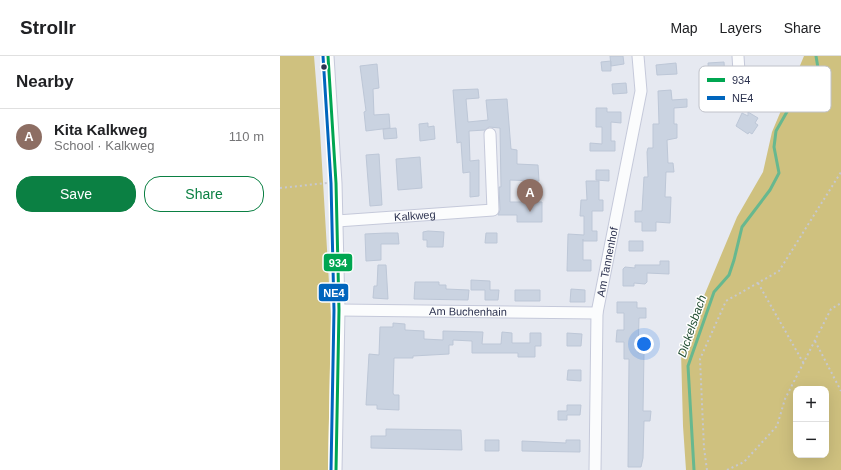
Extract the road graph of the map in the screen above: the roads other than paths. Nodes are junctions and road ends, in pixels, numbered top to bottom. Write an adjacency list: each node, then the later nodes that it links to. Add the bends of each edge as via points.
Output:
1 (328, 56): 6 (street)
2 (638, 56): 8 (street, Am Tannenhof, via 641,91)
3 (738, 56): 4 (street)
4 (739, 66)
5 (490, 134): 6 (street, Kalkweg, via 493,210)
6 (337, 221): 7 (street)
7 (339, 310): 8 (street, Am Buchenhain); 9 (street)
8 (597, 313): 10 (street, Am Tannenhof)
9 (336, 470)
10 (595, 470)

